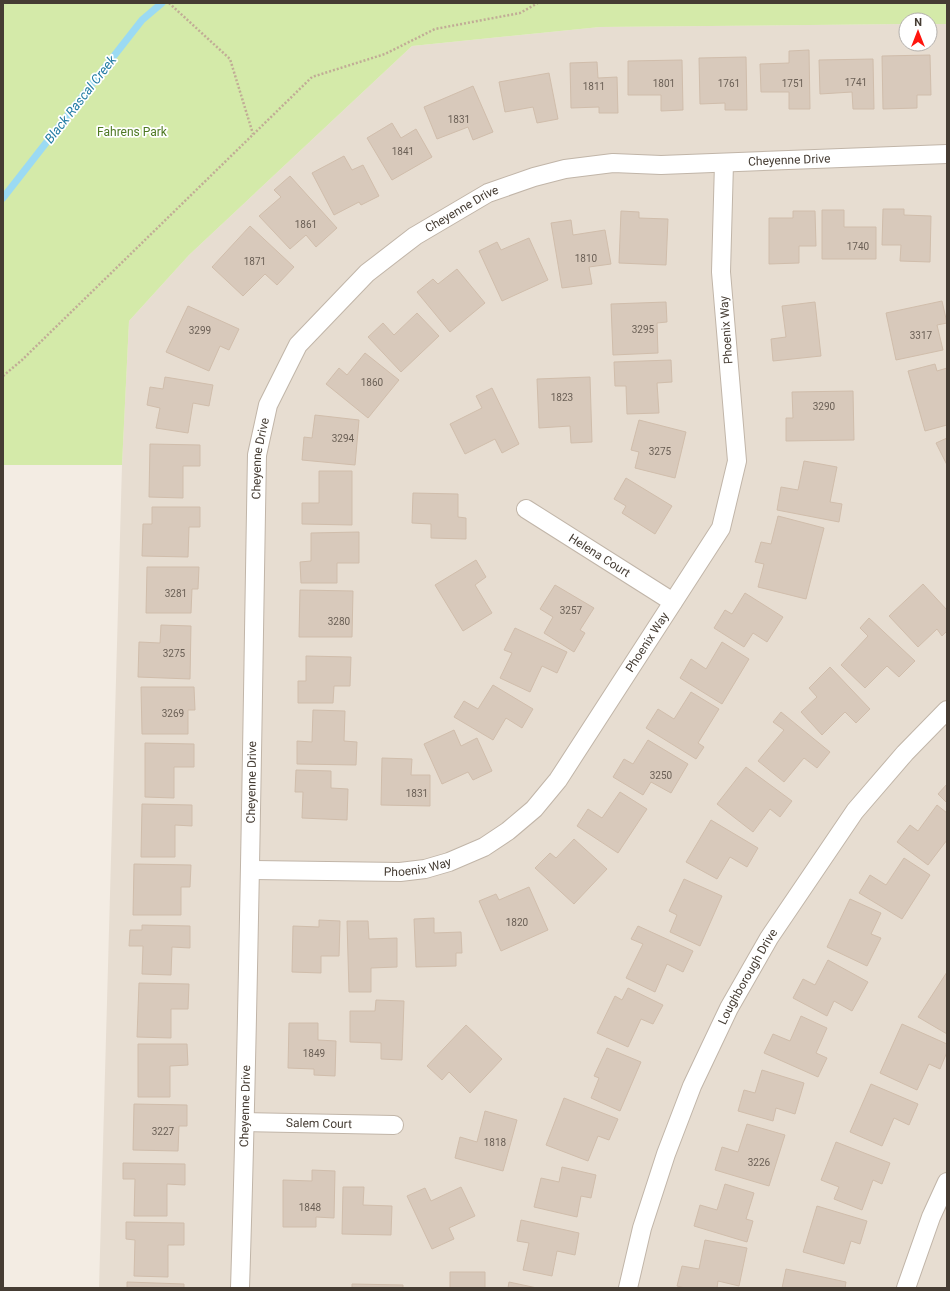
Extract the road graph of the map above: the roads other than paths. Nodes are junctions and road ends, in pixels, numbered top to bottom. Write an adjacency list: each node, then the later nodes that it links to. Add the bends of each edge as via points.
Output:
1 (947, 154): 2 (street, Cheyenne Drive)
2 (724, 163): 4 (street, Phoenix Way, via 721,272 737,461 721,528); 6 (street, Cheyenne Drive, via 613,163 565,169 488,193 415,236 367,273 298,345 268,405 256,456)
3 (526, 509): 4 (street, Helena Court)
4 (673, 602): 6 (street, Phoenix Way, via 558,780 534,809 484,847 443,864 400,872)
5 (947, 710): 11 (street, Loughborough Drive, via 904,753 855,810 769,938 729,1008 692,1086 666,1154 642,1228)
6 (250, 870): 7 (street, Cheyenne Drive)
7 (245, 1122): 8 (street, Salem Court); 10 (street, Cheyenne Drive)
8 (394, 1125)
9 (947, 1182): 12 (street)
10 (240, 1288)
11 (628, 1288)
12 (906, 1288)

